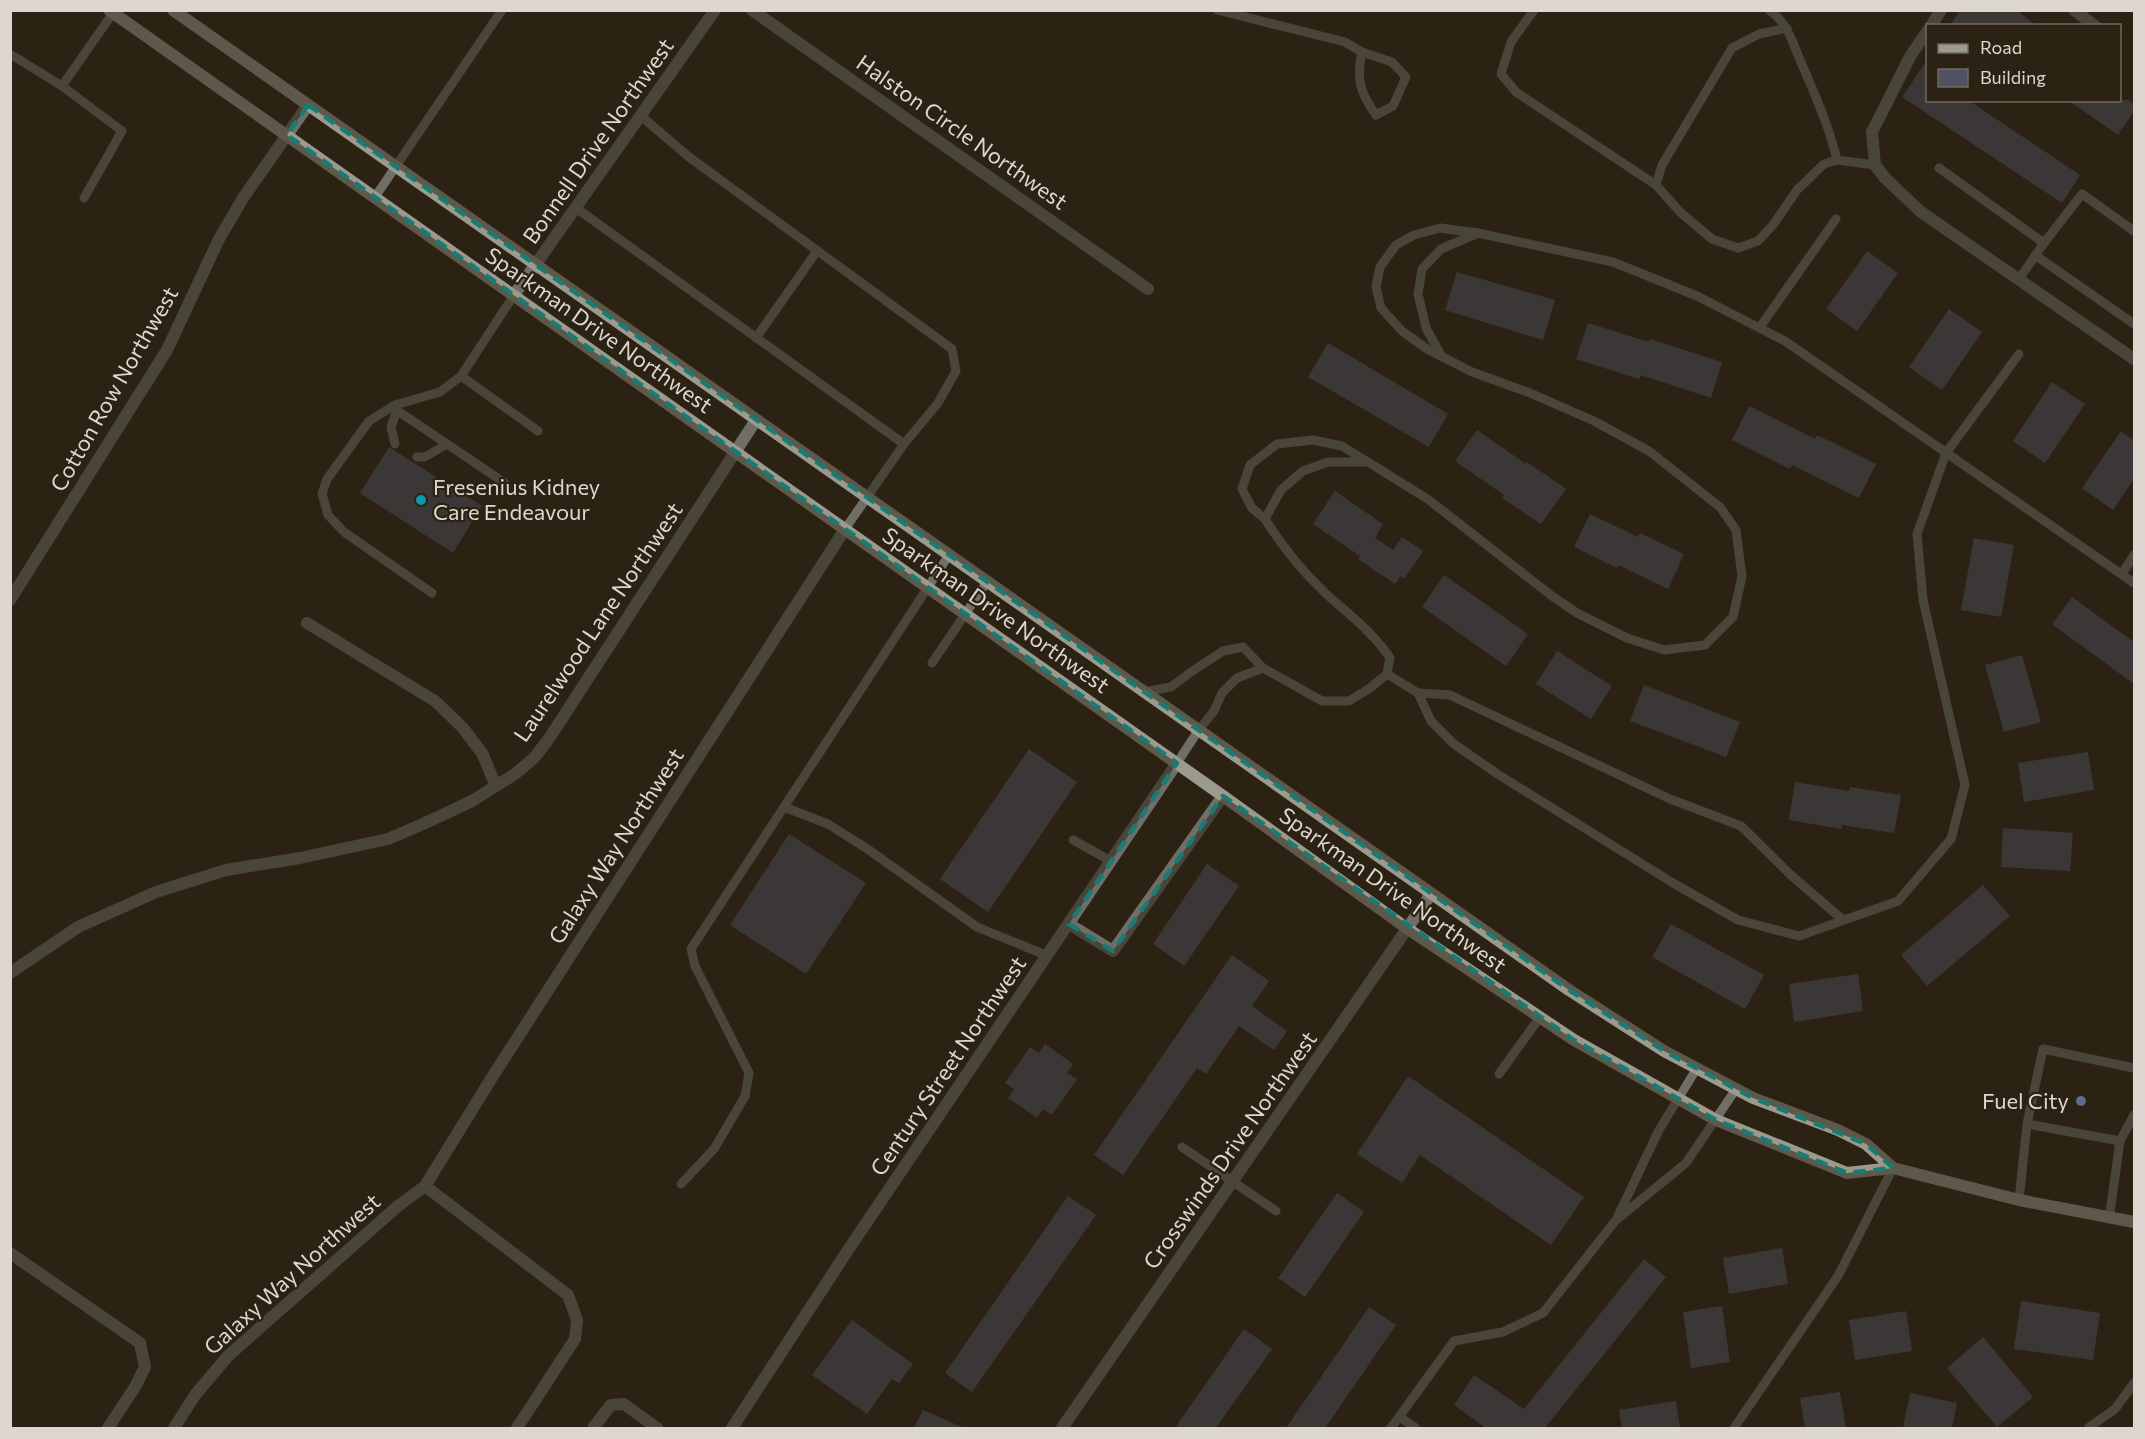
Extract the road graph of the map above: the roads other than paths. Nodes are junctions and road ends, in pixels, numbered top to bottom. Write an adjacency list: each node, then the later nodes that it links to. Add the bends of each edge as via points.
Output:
1 (173, 10): 18 (main road, Sparkman Drive Northwest)
2 (502, 10): 23 (lane)
3 (752, 10): 37 (street, Halston Circle Northwest)
4 (1217, 10): 15 (lane, via 1345,42)
5 (1534, 10): 25 (lane, via 1511,42 1501,74 1516,92)
6 (1768, 10): 13 (lane)
7 (1941, 10): 11 (street)
8 (2073, 10): 12 (street)
9 (113, 11): 17 (lane); 20 (main road, Sparkman Drive Northwest)
10 (710, 12): 19 (street, Bonnell Drive Northwest)
11 (1932, 24)
12 (2092, 24)
13 (1787, 28): 21 (lane, via 1818,97); 25 (lane, via 1759,34 1732,48 1662,165)
14 (1926, 33): 22 (street, via 1872,132)
15 (1362, 52): 15 (lane, via 1358,69 1363,97 1376,115 1394,106 1406,76 1392,62)
16 (10, 54): 17 (lane)
17 (62, 86): 27 (lane, via 122,131)
18 (308, 105): 20 (street, Cotton Row Northwest); 23 (main road, Sparkman Drive Northwest)
19 (642, 116): 28 (street, Bonnell Drive Northwest); 33 (lane, via 689,158)
20 (287, 135): 26 (main road, Sparkman Drive Northwest); 67 (street, Cotton Row Northwest, via 219,239 167,350)
21 (1837, 160): 22 (lane); 25 (lane, via 1824,164 1797,190 1758,241 1738,248 1712,239)
22 (1875, 165): 36 (street, via 1921,212)
23 (395, 166): 26 (lane); 35 (main road, Sparkman Drive Northwest)
24 (1940, 168): 32 (lane)
25 (1656, 185)
26 (375, 197): 38 (main road, Sparkman Drive Northwest)
27 (84, 198)
28 (576, 208): 35 (street, Bonnell Drive Northwest); 41 (lane)
29 (1836, 219): 40 (lane)
30 (2134, 231): 32 (lane, via 2082,194)
31 (1478, 233): 40 (lane, via 1613,262); 43 (lane, via 1441,249 1422,269 1418,294 1426,328); 43 (lane, via 1440,228 1414,235 1396,245 1380,267 1376,286 1381,308 1402,332)
32 (2044, 243): 34 (lane)
33 (817, 251): 41 (lane); 51 (lane, via 952,349 956,370 938,402)
34 (2035, 255): 36 (lane); 39 (lane)
35 (536, 265): 38 (street, Bonnell Drive Northwest); 47 (main road, Sparkman Drive Northwest)
36 (2019, 279): 44 (street)
37 (1148, 289)
38 (514, 295): 45 (lane); 52 (main road, Sparkman Drive Northwest)
39 (2134, 324)
40 (1760, 327): 53 (lane)
41 (756, 338): 51 (lane)
42 (2019, 354): 53 (lane)
43 (1442, 357): 55 (lane, via 1594,421 1649,452 1720,507 1736,530 1742,576 1733,617 1705,645 1664,650 1627,639 1569,608 1429,500)
44 (2134, 359)
45 (461, 376): 46 (lane, via 440,392); 48 (lane)
46 (395, 408): 49 (lane); 50 (lane); 66 (lane, via 369,421 327,479 322,494 328,515 344,532)
47 (756, 420): 52 (street, Laurelwood Lane Northwest); 57 (main road, Sparkman Drive Northwest)
48 (538, 431)
49 (395, 444)
50 (447, 444): 54 (lane); 56 (lane)
51 (904, 444): 57 (lane)
52 (735, 452): 59 (main road, Sparkman Drive Northwest); 77 (street, Laurelwood Lane Northwest, via 548,740 534,758)
53 (1946, 453): 62 (lane); 83 (lane, via 1917,534 1923,600 1965,785 1951,838 1898,901)
54 (417, 458)
55 (1368, 462): 58 (lane, via 1328,462 1303,471 1281,490); 58 (lane, via 1342,446 1313,440 1277,444 1250,465 1242,489 1252,508)
56 (505, 483)
57 (866, 497): 59 (lane); 60 (main road, Sparkman Drive Northwest)
58 (1265, 519): 72 (lane, via 1287,552 1322,590 1381,644 1390,658)
59 (845, 529): 65 (main road, Sparkman Drive Northwest); 102 (street, Galaxy Way Northwest)
60 (949, 555): 63 (main road, Sparkman Drive Northwest); 65 (lane)
61 (2134, 555): 62 (lane)
62 (2122, 574): 64 (lane)
63 (987, 582): 68 (lane); 73 (main road, Sparkman Drive Northwest)
64 (2134, 583)
65 (928, 587): 68 (main road, Sparkman Drive Northwest); 79 (lane)
66 (432, 593)
67 (10, 600)
68 (966, 615): 70 (lane); 76 (main road, Sparkman Drive Northwest)
69 (307, 623): 77 (street, via 435,701 482,753)
70 (932, 663)
71 (1263, 668): 72 (lane, via 1322,701 1349,701); 73 (lane, via 1243,646 1223,651 1171,687); 75 (lane, via 1237,678 1222,693)
72 (1387, 674): 74 (lane)
73 (1143, 692): 75 (main road, Sparkman Drive Northwest)
74 (1418, 693): 83 (lane, via 1450,695 1671,799 1741,826); 83 (lane, via 1431,721 1454,744 1738,920 1799,936)
75 (1198, 731): 76 (lane); 82 (main road, Sparkman Drive Northwest)
76 (1177, 763): 78 (main road, Sparkman Drive Northwest); 81 (street, Century Street Northwest)
77 (496, 786): 87 (street, Laurelwood Lane Northwest, via 472,801 388,838 226,870 156,892 78,927)
78 (1223, 796): 84 (street, via 1113,951); 85 (main road, Sparkman Drive Northwest)
79 (784, 807): 86 (lane, via 828,824 977,927); 101 (lane, via 691,949 695,966 749,1073 745,1096 714,1149)
80 (1073, 840): 81 (lane)
81 (1111, 861): 84 (street, Century Street Northwest)
82 (1431, 894): 85 (street, Crosswinds Drive Northwest); 89 (main road, Sparkman Drive Northwest, via 1569,990)
83 (1843, 920)
84 (1069, 924): 86 (street, Century Street Northwest)
85 (1407, 929): 88 (main road, Sparkman Drive Northwest); 100 (street, Crosswinds Drive Northwest)
86 (1048, 956): 116 (street, Century Street Northwest)
87 (10, 973)
88 (1540, 1017): 91 (lane); 93 (main road, Sparkman Drive Northwest)
89 (1697, 1068): 92 (main road, Sparkman Drive Northwest); 93 (lane)
90 (2134, 1068): 96 (lane, via 2043,1049)
91 (1499, 1074)
92 (1736, 1089): 95 (lane); 99 (main road, Sparkman Drive Northwest, via 1866,1144)
93 (1679, 1098): 95 (main road, Sparkman Drive Northwest); 106 (lane)
94 (2134, 1115): 97 (lane)
95 (1716, 1120): 99 (main road, Sparkman Drive Northwest, via 1847,1173); 106 (lane, via 1686,1163)
96 (2027, 1124): 97 (lane); 103 (lane)
97 (2120, 1141): 105 (lane)
98 (1182, 1147): 100 (lane)
99 (1893, 1168): 103 (main road, Sparkman Drive Northwest); 120 (lane, via 1838,1276)
100 (1233, 1182): 104 (lane); 117 (street, Crosswinds Drive Northwest)
101 (681, 1184)
102 (424, 1186): 112 (street, Galaxy Way Northwest, via 228,1356); 113 (street, via 568,1295 577,1320 575,1339)
103 (2019, 1200): 105 (main road, Sparkman Drive Northwest)
104 (1276, 1211)
105 (2109, 1219): 107 (main road, Sparkman Drive Northwest)
106 (1615, 1221): 110 (lane, via 1543,1313 1503,1332 1454,1341)
107 (2134, 1222)
108 (10, 1253): 111 (street, via 140,1343 145,1367)
109 (2134, 1383): 121 (lane, via 2115,1409)
110 (1399, 1417): 118 (lane); 119 (lane)
111 (108, 1428)
112 (174, 1428)
113 (517, 1428)
114 (593, 1428): 115 (street, via 611,1404 624,1404)
115 (657, 1428)
116 (732, 1428)
117 (1062, 1428)
118 (1391, 1428)
119 (1416, 1428)
120 (1734, 1428)
121 (2088, 1428)

